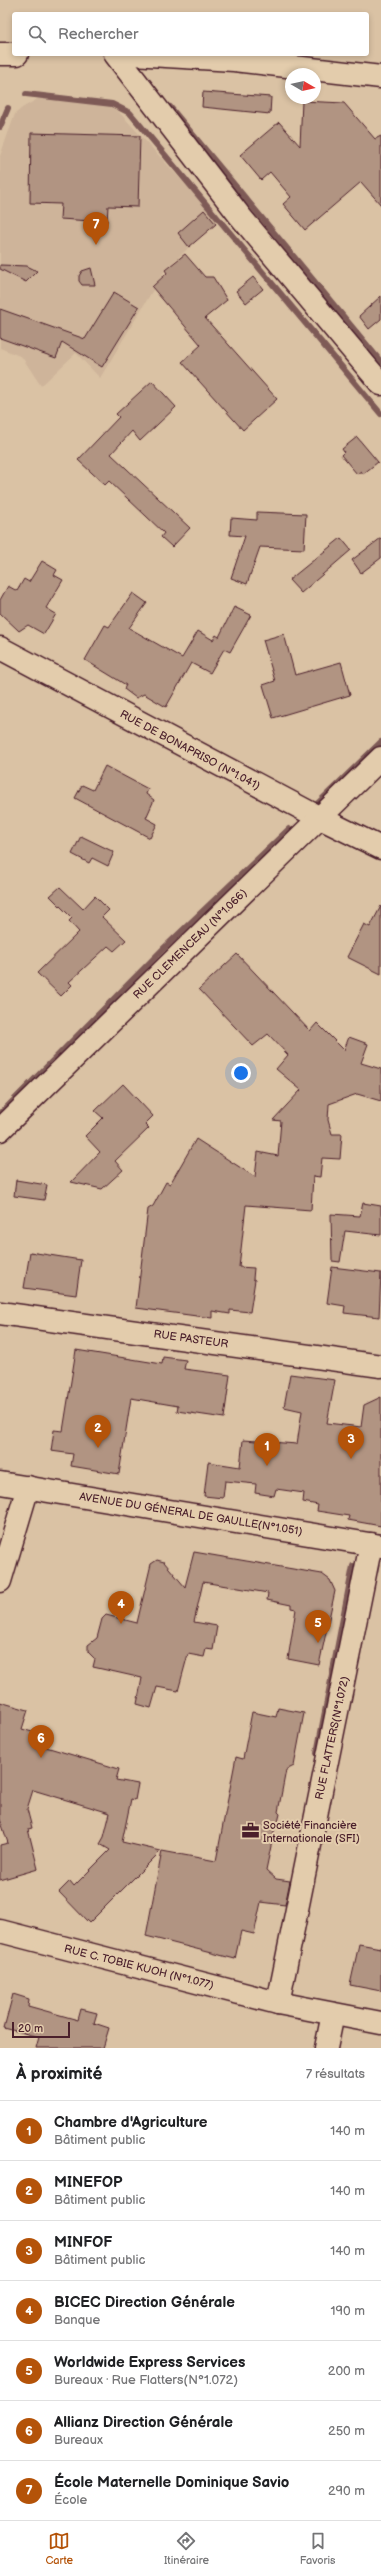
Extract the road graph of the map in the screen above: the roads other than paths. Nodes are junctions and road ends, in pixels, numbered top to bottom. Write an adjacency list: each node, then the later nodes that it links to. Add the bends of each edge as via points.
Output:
1 (0, 54): 2 (street)
2 (12, 54)
3 (117, 56): 6 (street, via 216,186)
4 (166, 56): 5 (street, via 234,60)
5 (381, 77)
6 (381, 384)
7 (0, 648): 9 (street, RUE DE BONAPRISO (N°1.041))
8 (381, 758): 9 (street, RUE CLEMENCEAU (N°1.066))
9 (320, 818): 10 (street, RUE DE BONAPRISO (N°1.041)); 11 (street, RUE CLEMENCEAU (N°1.066))
10 (381, 848)
11 (0, 1130)
12 (0, 1313): 13 (street, RUE PASTEUR)
13 (381, 1366)
14 (0, 1483): 15 (street, AVENUE DU GÉNERAL DE GAULLE(N°1.051))
15 (28, 1487): 16 (street, AVENUE DU GÉNERAL DE GAULLE(N°1.051)); 17 (street)
16 (376, 1545): 19 (street, RUE FLATTERS(N°1.072))
17 (0, 1581)
18 (0, 1931): 19 (street, RUE C. TOBIE KUOH (N°1.077))
19 (278, 2003): 20 (street, RUE C. TOBIE KUOH (N°1.077))
20 (333, 2014): 21 (street, RUE C. TOBIE KUOH (N°1.077)); 22 (street)
21 (381, 2023)
22 (326, 2048)

